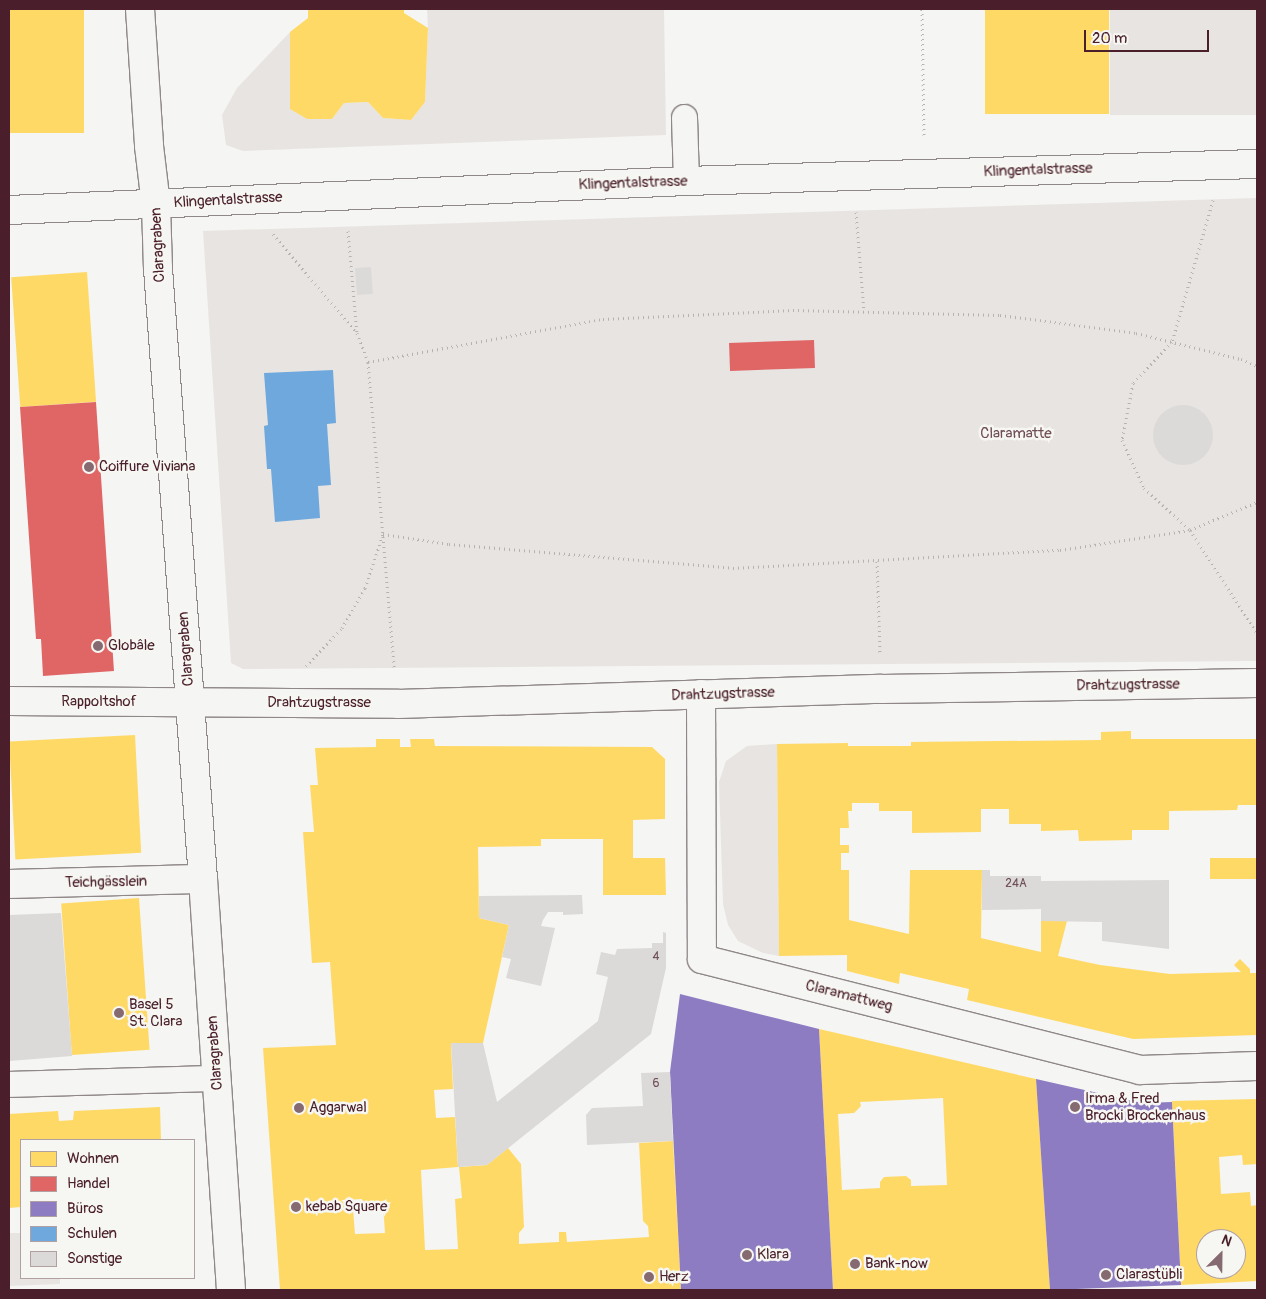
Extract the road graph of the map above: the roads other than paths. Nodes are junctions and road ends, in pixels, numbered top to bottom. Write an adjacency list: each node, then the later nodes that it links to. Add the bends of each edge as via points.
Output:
1 (140, 9): 5 (street, Claragraben)
2 (684, 117): 4 (lane)
3 (1257, 164): 4 (street, Klingentalstrasse)
4 (686, 181): 5 (street, Klingentalstrasse)
5 (156, 204): 6 (street, Klingentalstrasse); 10 (street, Claragraben)
6 (9, 210)
7 (1257, 683): 8 (street, Drahtzugstrasse)
8 (701, 694): 10 (street, Drahtzugstrasse, via 398,704); 13 (street, Claramattweg, via 702,959 1140,1070)
9 (9, 701): 10 (street, Rappoltshof)
10 (190, 702): 11 (street, Claragraben)
11 (203, 879): 12 (street, Teichgässlein); 14 (street, Claragraben)
12 (9, 884)
13 (1257, 1066)
14 (216, 1078): 15 (lane); 16 (street, Claragraben)
15 (9, 1084)
16 (231, 1290)

